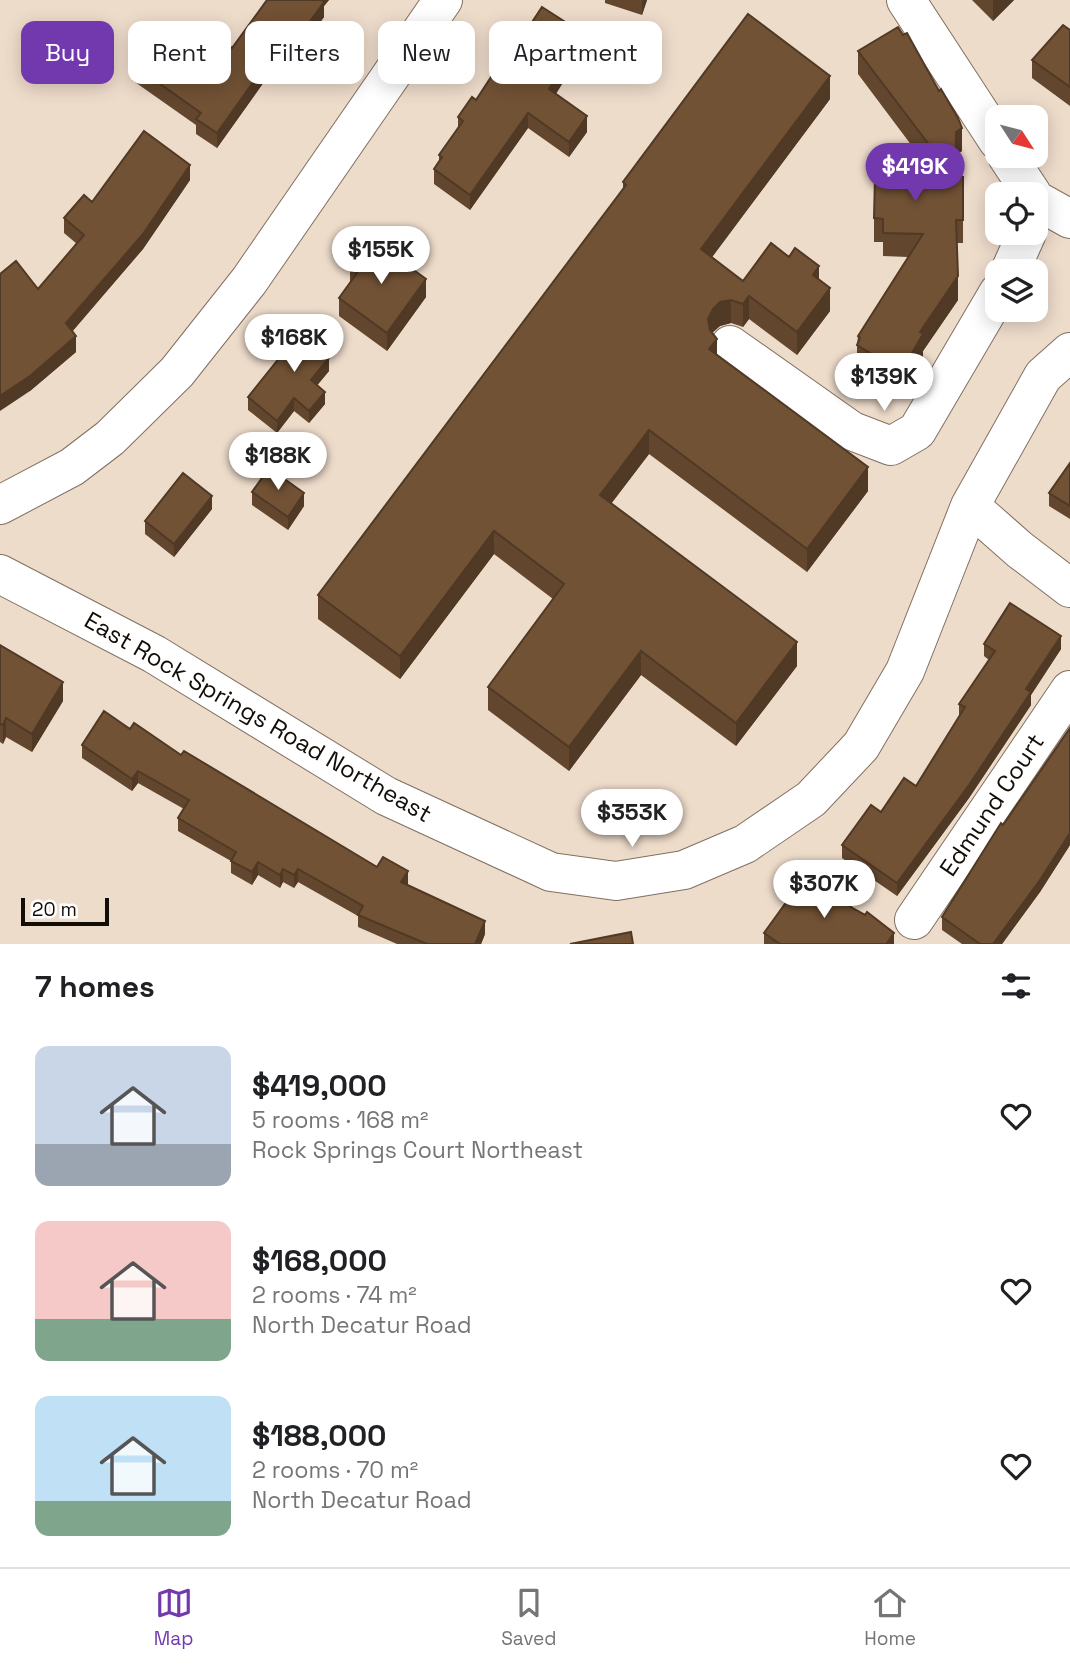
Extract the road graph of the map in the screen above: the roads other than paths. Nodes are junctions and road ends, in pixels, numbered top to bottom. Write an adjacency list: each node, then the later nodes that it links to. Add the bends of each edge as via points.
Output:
1 (443, 0): 7 (street, via 249,281 177,372 126,423 72,467)
2 (906, 0): 3 (street)
3 (985, 121)
4 (985, 315): 5 (street, via 918,431 891,446 852,431)
5 (730, 345)
6 (1070, 352): 8 (street, East Rock Springs Road Northeast, via 1043,376)
7 (0, 505)
8 (970, 506): 9 (street, East Rock Springs Road Northeast, via 905,671 861,746 811,799 745,844 684,870 616,881 551,872 386,796 154,654); 10 (street)
9 (0, 574)
10 (1070, 588)
11 (1070, 690): 12 (street, Edmund Court)
12 (914, 920)

